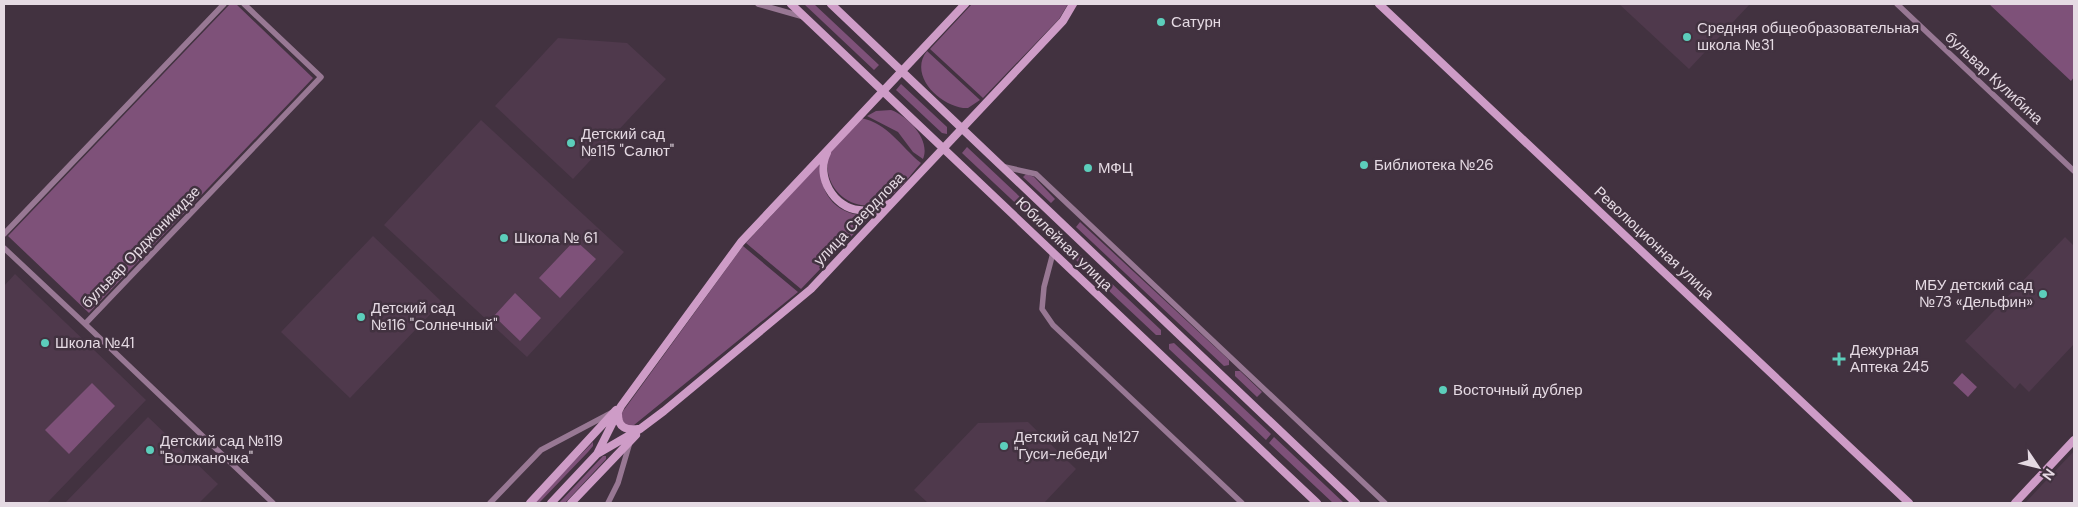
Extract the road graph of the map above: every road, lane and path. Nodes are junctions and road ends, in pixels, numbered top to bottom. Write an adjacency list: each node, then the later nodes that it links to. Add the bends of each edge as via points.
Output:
1 (224, 4): 19 (street)
2 (244, 4): 22 (street, бульвар Орджоникидзе, via 322,77)
3 (758, 4): 10 (street)
4 (792, 4): 10 (main road, Юбилейная улица)
5 (832, 4): 11 (main road, Юбилейная улица)
6 (965, 4): 11 (main road, улица Свердлова)
7 (1073, 4): 13 (main road, улица Свердлова, via 1063,22)
8 (1379, 4): 38 (main road, Революционная улица)
9 (1897, 4): 17 (street, бульвар Кулибина)
10 (806, 18): 12 (main road, Юбилейная улица)
11 (903, 71): 12 (main road, улица Свердлова); 13 (main road, Юбилейная улица)
12 (885, 91): 14 (main road, улица Свердлова); 15 (main road, Юбилейная улица)
13 (964, 128): 15 (main road, улица Свердлова); 16 (main road, Юбилейная улица)
14 (831, 147): 18 (main road, via 823,162 823,173 839,202 852,209 870,210); 23 (main road, улица Свердлова, via 741,242)
15 (944, 149): 18 (main road, улица Свердлова); 21 (main road, Юбилейная улица)
16 (1005, 167): 36 (main road, Юбилейная улица); 37 (street, via 1036,174)
17 (2074, 171)
18 (896, 200): 24 (main road, улица Свердлова, via 811,289)
19 (4, 234)
20 (4, 248): 22 (street)
21 (1053, 253): 34 (street, via 1044,287 1042,309 1047,317); 35 (main road, Юбилейная улица)
22 (85, 324): 28 (street, бульвар Орджоникидзе)
23 (618, 410): 24 (main road, via 618,421 622,427); 27 (main road, улица Свердлова); 29 (street, via 541,450); 30 (main road, улица Свердлова)
24 (640, 429): 26 (main road, улица Свердлова); 27 (main road, улица Свердлова)
25 (2074, 440): 39 (main road)
26 (630, 442): 32 (main road, улица Свердлова); 33 (street, via 618,483)
27 (597, 454): 31 (main road, улица Свердлова)
28 (273, 503)
29 (490, 503)
30 (530, 503)
31 (551, 503)
32 (571, 503)
33 (608, 503)
34 (1242, 503)
35 (1317, 503)
36 (1356, 503)
37 (1385, 503)
38 (1909, 503)
39 (2015, 503)

